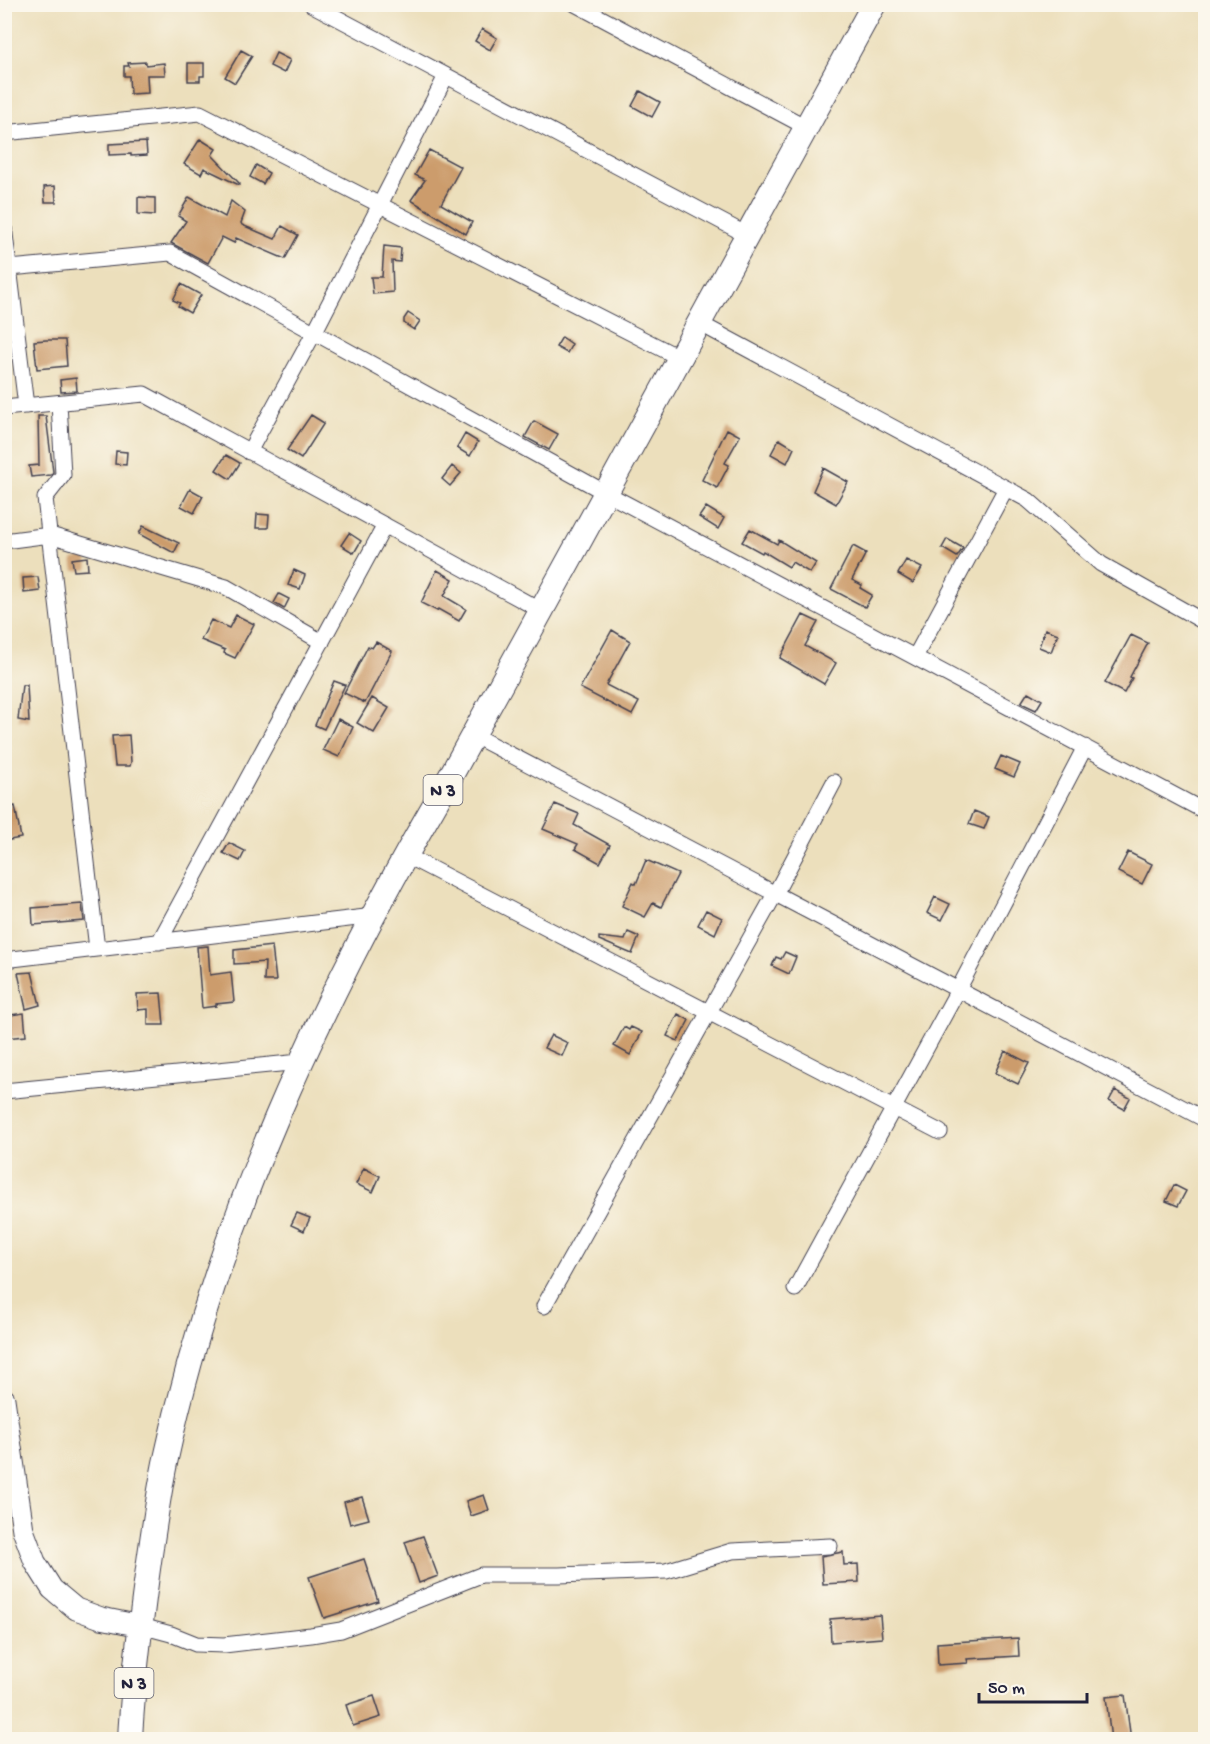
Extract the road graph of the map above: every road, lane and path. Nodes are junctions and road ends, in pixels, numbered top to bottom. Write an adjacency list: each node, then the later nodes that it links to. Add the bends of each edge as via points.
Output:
1 (311, 4): 4 (street)
2 (575, 4): 6 (street)
3 (874, 4): 6 (main road, N 3)
4 (332, 9): 5 (street)
5 (446, 76): 8 (street); 10 (street)
6 (806, 128): 10 (main road, N 3)
7 (4, 133): 8 (street, via 200,113)
8 (380, 205): 13 (street); 14 (street)
9 (4, 226): 11 (street)
10 (747, 235): 12 (main road, N 3)
11 (9, 268): 13 (street, via 170,253); 16 (street)
12 (699, 324): 14 (main road, N 3); 19 (street)
13 (314, 333): 18 (street); 20 (street)
14 (680, 358): 20 (main road, N 3)
15 (59, 403): 16 (street); 18 (street, via 144,394); 22 (street, via 63,475 45,498)
16 (26, 406): 17 (street)
17 (4, 408)
18 (249, 452): 21 (street)
19 (1006, 488): 25 (street, via 1028,500 1101,564); 27 (street)
20 (606, 493): 24 (main road, N 3); 27 (street)
21 (385, 525): 24 (street); 26 (street)
22 (50, 535): 23 (street); 26 (street, via 226,587); 36 (street)
23 (4, 541)
24 (542, 610): 28 (main road, N 3)
25 (1206, 623)
26 (322, 642): 35 (street)
27 (915, 657): 29 (street)
28 (473, 735): 32 (main road, N 3); 33 (street)
29 (1084, 747): 31 (street); 38 (street)
30 (834, 782): 33 (street)
31 (1206, 812)
32 (405, 855): 34 (main road, N 3); 39 (street)
33 (775, 894): 38 (street); 39 (street)
34 (374, 916): 35 (street); 40 (main road, N 3)
35 (159, 942): 36 (street)
36 (97, 949): 37 (street)
37 (4, 960)
38 (958, 990): 42 (street); 43 (street)
39 (708, 1012): 42 (street); 46 (street)
40 (300, 1062): 41 (street); 49 (main road, N 3, via 239,1210 194,1350 163,1473)
41 (4, 1091)
42 (894, 1108): 44 (street); 45 (street)
43 (1206, 1120)
44 (940, 1132)
45 (795, 1289)
46 (544, 1306)
47 (4, 1399): 49 (main road, via 23,1530 35,1562 52,1589 76,1609)
48 (830, 1546): 49 (street, via 732,1551 666,1571 481,1575 341,1630 311,1635 224,1645 196,1644)
49 (141, 1626): 50 (main road, N 3)
50 (130, 1740)

